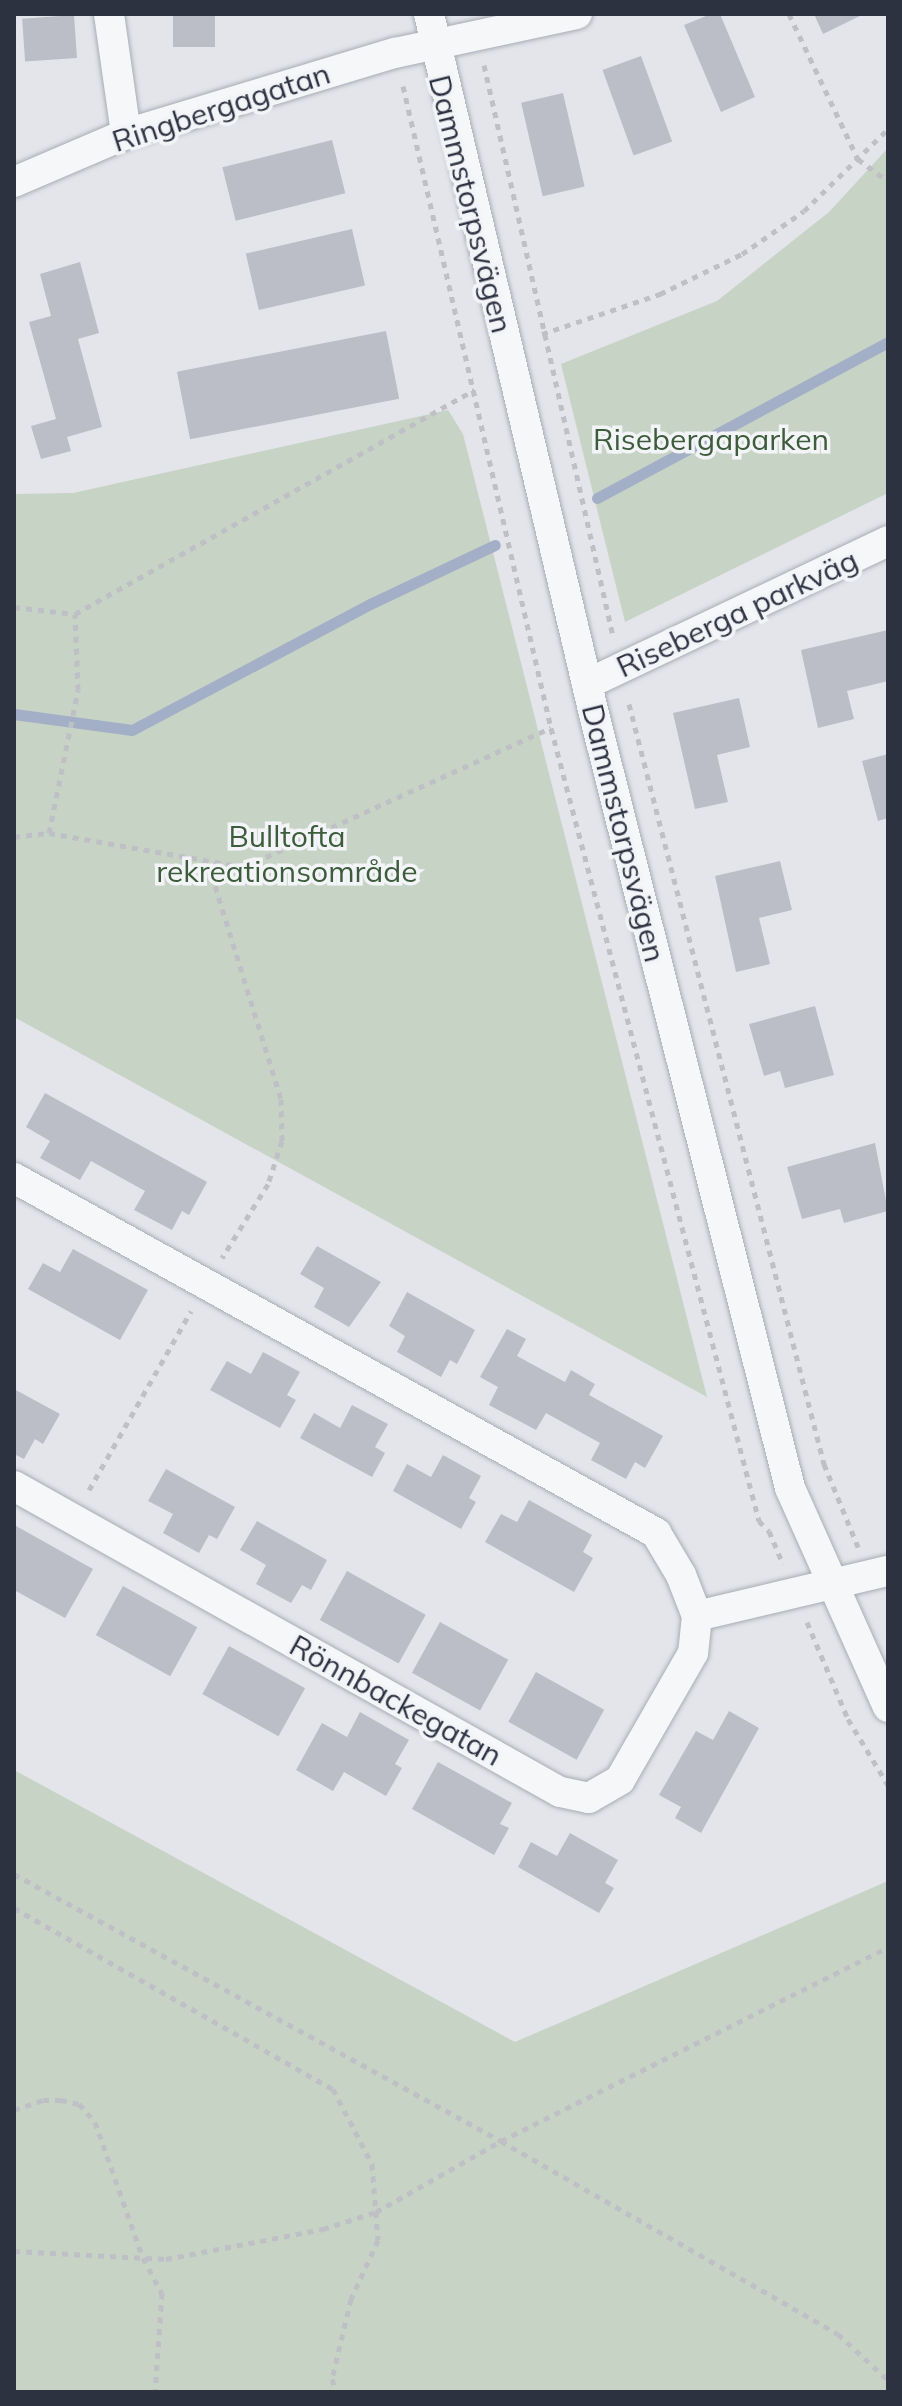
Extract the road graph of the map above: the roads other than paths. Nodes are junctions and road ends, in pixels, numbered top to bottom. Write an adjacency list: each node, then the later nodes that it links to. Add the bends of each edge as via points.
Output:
1 (109, 14): 5 (street)
2 (429, 14): 4 (street, Dammstorpsvägen)
3 (577, 14): 4 (street, Ringbergagatan)
4 (433, 46): 5 (street, Ringbergagatan); 8 (street, Dammstorpsvägen)
5 (126, 134): 6 (street, Ringbergagatan)
6 (14, 182)
7 (888, 541): 8 (street, Riseberga parkväg)
8 (587, 684): 12 (street, Dammstorpsvägen, via 790,1488)
9 (14, 1178): 13 (street, via 656,1533)
10 (14, 1486): 13 (street, Rönnbackegatan, via 560,1792 589,1798 620,1780 693,1653)
11 (879, 1574): 12 (street)
12 (832, 1585): 13 (street); 14 (street, Dammstorpsvägen)
13 (697, 1616)
14 (857, 1642): 15 (street, Dammstorpsvägen); 16 (street, Dammstorpsvägen)
15 (888, 1680)
16 (888, 1707)

